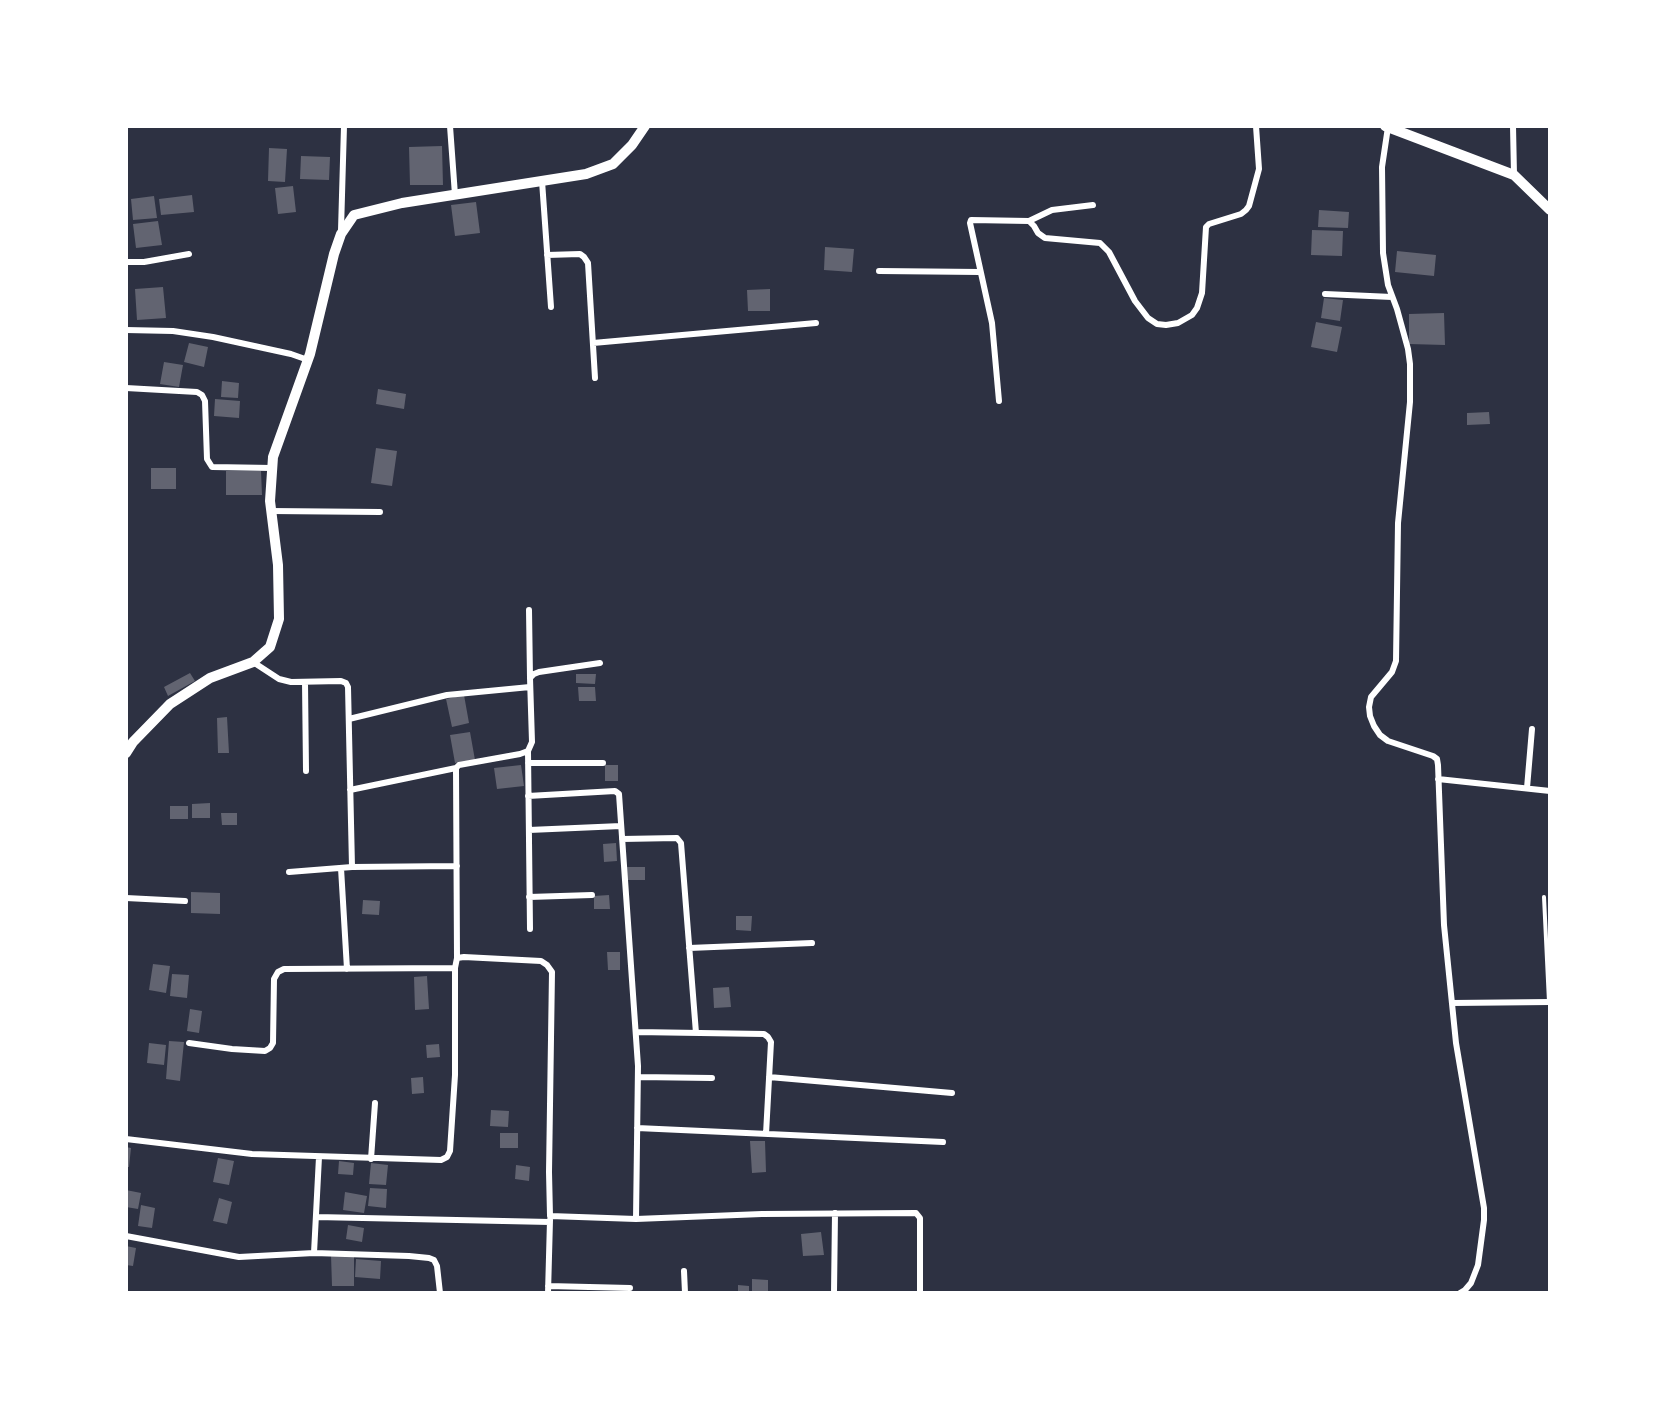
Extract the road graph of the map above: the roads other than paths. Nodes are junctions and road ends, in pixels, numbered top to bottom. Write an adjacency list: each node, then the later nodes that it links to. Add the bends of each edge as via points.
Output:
1 (344, 126): 13 (street)
2 (450, 126): 9 (street)
3 (645, 126): 8 (street, via 613,164 586,174)
4 (1256, 126): 12 (street, via 1259,169 1249,206 1241,214 1206,227 1202,293 1192,315 1178,323 1157,324 1148,318 1110,252 1100,243 1045,238)
5 (1513, 126): 7 (street)
6 (1386, 127): 7 (street); 20 (street, via 1382,217 1385,271)
7 (1514, 175): 11 (street)
8 (542, 181): 9 (street); 15 (street)
9 (455, 195): 13 (street, via 354,215)
10 (1094, 205): 12 (street, via 1052,210)
11 (1550, 210)
12 (1029, 221): 18 (street, via 971,220)
13 (341, 234): 25 (street)
14 (189, 254): 16 (street)
15 (547, 255): 21 (street); 24 (street, via 580,254 588,263)
16 (126, 261)
17 (879, 271): 18 (street)
18 (980, 272): 28 (street, via 992,323)
19 (1325, 294): 20 (street)
20 (1392, 297): 46 (street, via 1410,364 1410,402 1398,523 1395,661 1392,672 1371,697 1369,707 1380,735 1437,759)
21 (551, 307)
22 (816, 322): 24 (street)
23 (126, 330): 25 (street, via 213,337)
24 (593, 343): 26 (street)
25 (308, 360): 29 (street)
26 (595, 378)
27 (126, 388): 29 (street, via 197,392 205,401 207,459 212,467)
28 (999, 401)
29 (272, 468): 30 (street)
30 (271, 511): 31 (street); 33 (street, via 279,619 270,647)
31 (380, 512)
32 (529, 610): 35 (street)
33 (253, 663): 36 (street, via 279,679); 41 (street, via 210,678 171,704)
34 (600, 663): 35 (street, via 539,672)
35 (530, 678): 37 (street)
36 (305, 682): 38 (street, via 346,683); 45 (street)
37 (530, 687): 38 (street, via 447,695); 40 (street, via 532,742)
38 (349, 719): 48 (street)
39 (1532, 729): 47 (street)
40 (528, 751): 42 (street); 44 (street)
41 (126, 753)
42 (528, 763): 43 (street); 50 (street)
43 (603, 763)
44 (456, 768): 48 (street); 54 (street)
45 (306, 771)
46 (1438, 779): 47 (street); 70 (street, via 1444,925)
47 (1527, 788): 49 (street)
48 (350, 790): 55 (street)
49 (1550, 791)
50 (528, 796): 51 (street, via 615,791 619,794); 52 (street)
51 (621, 826): 52 (street); 53 (street)
52 (529, 830): 59 (street)
53 (622, 839): 65 (street, via 680,840); 71 (street)
54 (457, 866): 55 (street); 66 (street)
55 (352, 867): 56 (street)
56 (341, 868): 57 (street); 68 (street)
57 (289, 872)
58 (592, 895): 59 (street)
59 (529, 897): 63 (street)
60 (1544, 897): 69 (lane)
61 (126, 898): 62 (street)
62 (186, 901)
63 (530, 929)
64 (812, 943): 65 (street)
65 (689, 948): 72 (street)
66 (457, 958): 67 (street); 87 (street, via 541,961 552,972)
67 (455, 968): 68 (street); 84 (street, via 450,1151 441,1160)
68 (347, 969): 73 (street, via 278,972 274,979 273,1043 265,1051)
69 (1549, 1002): 70 (street)
70 (1452, 1003): 98 (street, via 1484,1208 1478,1264 1471,1283)
71 (636, 1032): 72 (street); 74 (street)
72 (696, 1033): 75 (street, via 764,1034 771,1041)
73 (189, 1043)
74 (638, 1077): 76 (street); 79 (street)
75 (769, 1077): 77 (street); 80 (street)
76 (712, 1078)
77 (952, 1093)
78 (375, 1103): 84 (street)
79 (637, 1128): 80 (street); 88 (street)
80 (766, 1134): 82 (street)
81 (126, 1139): 83 (street, via 252,1154)
82 (943, 1142)
83 (319, 1157): 84 (street); 86 (street)
84 (370, 1159)
85 (835, 1213): 88 (street); 96 (street); 97 (street, via 919,1215)
86 (315, 1217): 87 (street); 90 (street)
87 (550, 1219): 88 (street); 93 (street)
88 (636, 1219)
89 (126, 1236): 90 (street, via 239,1257)
90 (314, 1253): 94 (street, via 434,1260)
91 (684, 1271): 95 (street)
92 (630, 1288): 93 (street)
93 (548, 1289)
94 (440, 1293)
95 (685, 1293)
96 (834, 1293)
97 (920, 1293)
98 (1460, 1293)

